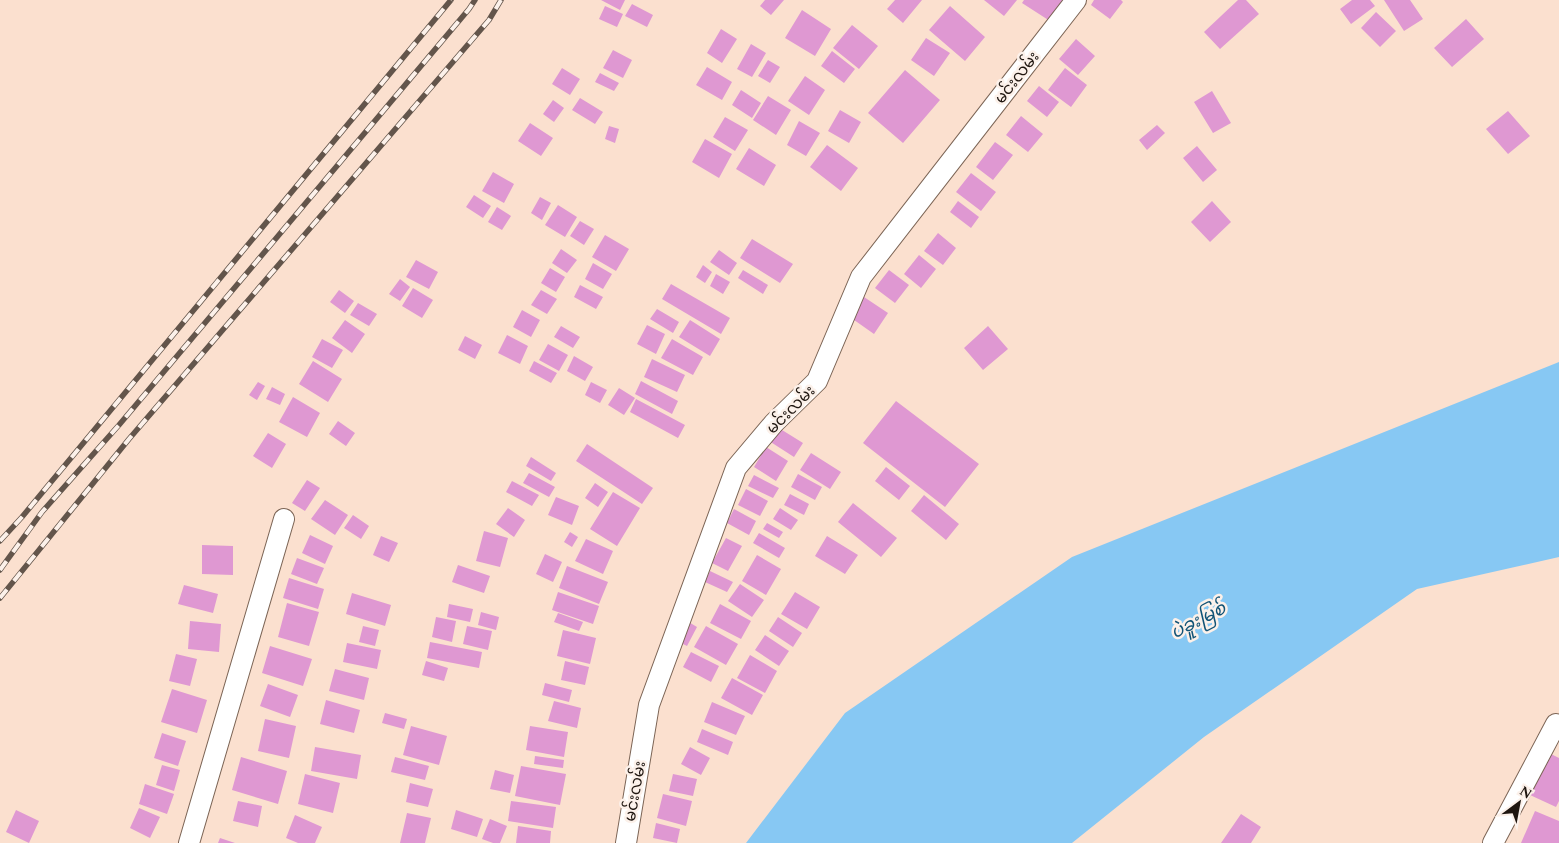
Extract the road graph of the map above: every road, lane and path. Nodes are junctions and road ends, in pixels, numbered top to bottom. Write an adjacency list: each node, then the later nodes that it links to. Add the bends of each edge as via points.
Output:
1 (1076, 0): 5 (street, မင်းလမ်း, via 861,277 817,381 774,423 736,468 649,706)
2 (284, 520): 4 (street)
3 (1558, 723): 6 (street)
4 (189, 843)
5 (626, 843)
6 (1494, 843)

